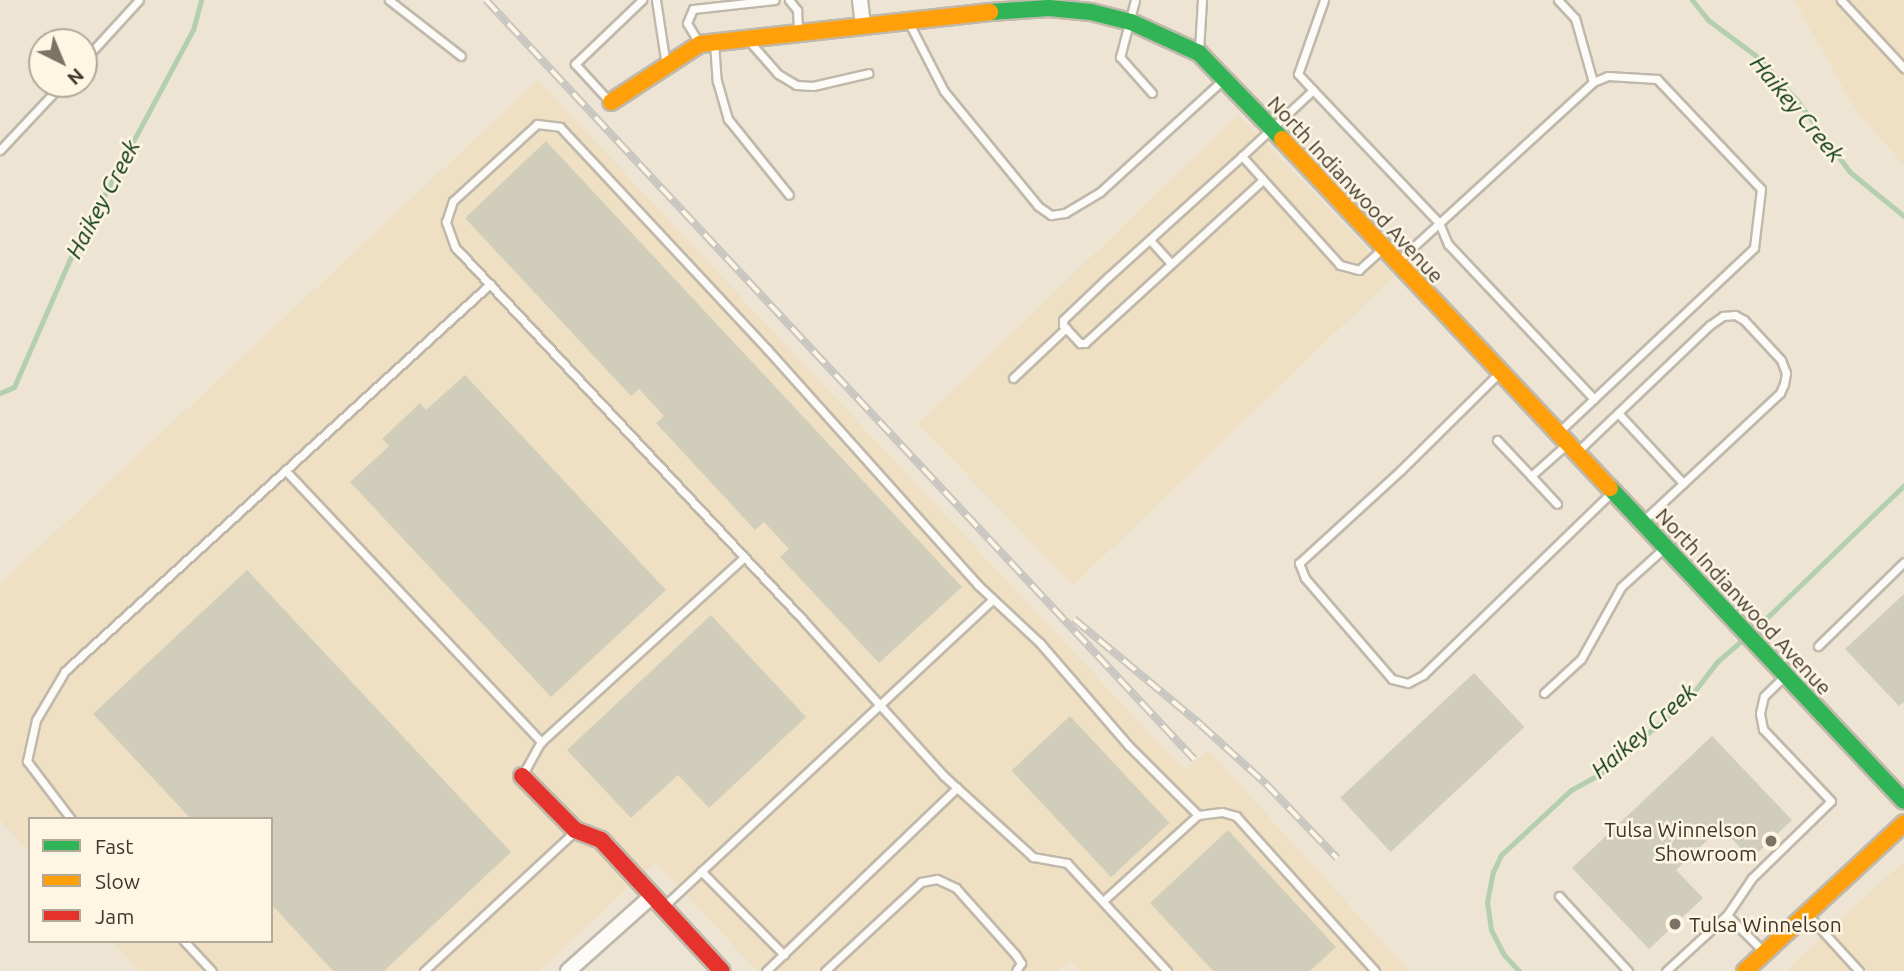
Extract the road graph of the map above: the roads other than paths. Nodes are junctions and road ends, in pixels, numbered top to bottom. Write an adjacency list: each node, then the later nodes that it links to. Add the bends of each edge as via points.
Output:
1 (139, 0): 22 (lane)
2 (389, 0): 24 (lane)
3 (642, 0): 33 (lane, via 575,64)
4 (656, 0): 25 (lane)
5 (690, 0): 15 (lane)
6 (775, 0): 15 (lane)
7 (789, 0): 19 (lane, via 797,10)
8 (860, 0): 18 (street)
9 (1135, 0): 17 (lane)
10 (1202, 0): 23 (lane)
11 (1324, 0): 30 (lane, via 1298,74)
12 (1558, 0): 29 (lane, via 1575,18)
13 (1841, 0): 26 (lane)
14 (979, 7): 16 (street, North Indianwood Avenue); 17 (street, North Indianwood Avenue, via 1091,12)
15 (693, 9): 21 (lane, via 687,23)
16 (908, 21): 18 (street, North Indianwood Avenue); 28 (lane, via 944,91 1038,206 1051,215 1065,213 1100,192)
17 (1131, 22): 23 (street, North Indianwood Avenue); 31 (lane, via 1121,57)
18 (863, 24): 19 (street, North Indianwood Avenue)
19 (798, 32): 20 (street, North Indianwood Avenue)
20 (745, 37): 21 (street, North Indianwood Avenue); 27 (lane, via 778,74 796,85 813,86)
21 (707, 43): 25 (street, North Indianwood Avenue); 38 (lane, via 728,119)
22 (98, 45)
23 (1199, 54): 28 (street, North Indianwood Avenue)
24 (461, 56)
25 (666, 66): 33 (street, North Indianwood Avenue)
26 (1904, 68)
27 (869, 73)
28 (1225, 78): 34 (street, North Indianwood Avenue)
29 (1593, 82): 39 (lane); 48 (lane, via 1608,76 1657,79 1761,189 1754,248)
30 (1313, 90): 34 (lane); 39 (lane)
31 (1152, 93)
32 (49, 98): 35 (lane)
33 (611, 102)
34 (1270, 129): 36 (lane); 41 (street, North Indianwood Avenue)
35 (0, 149)
36 (1242, 156): 37 (lane); 40 (lane)
37 (1263, 180): 41 (lane, via 1340,265 1359,270); 42 (lane)
38 (789, 195)
39 (1440, 223): 43 (lane); 48 (lane, via 1448,244)
40 (1150, 240): 42 (lane); 45 (lane, via 1063,320)
41 (1383, 249): 43 (street, North Indianwood Avenue)
42 (1170, 262): 45 (lane, via 1085,343)
43 (1396, 263): 46 (street, North Indianwood Avenue)
44 (490, 284): 52 (lane); 59 (lane); 61 (lane, via 455,247 446,222 453,201 537,124 560,127)
45 (1066, 328): 47 (lane)
46 (1499, 372): 51 (street, North Indianwood Avenue); 55 (lane, via 1299,563 1305,578 1392,679 1408,683 1423,675)
47 (1013, 378)
48 (1594, 399): 51 (lane)
49 (1618, 413): 51 (lane); 54 (lane); 54 (lane, via 1710,325 1723,316 1744,320 1781,360 1784,384 1780,393)
50 (1497, 440): 53 (lane)
51 (1567, 444): 53 (lane); 55 (street, North Indianwood Avenue)
52 (285, 470): 66 (lane); 71 (lane, via 65,671 36,720 27,761)
53 (1531, 476): 56 (lane)
54 (1683, 483): 57 (lane)
55 (1612, 492): 57 (street, North Indianwood Avenue)
56 (1557, 504)
57 (1641, 523): 58 (street, North Indianwood Avenue)
58 (1664, 547): 63 (street, North Indianwood Avenue); 64 (lane, via 1621,587 1581,659)
59 (744, 557): 65 (lane); 66 (lane)
60 (1904, 562): 62 (lane)
61 (993, 599): 65 (lane); 70 (lane, via 1040,643 1128,745)
62 (1818, 646)
63 (1785, 675): 69 (street, North Indianwood Avenue); 79 (lane, via 1764,696 1759,713 1763,729 1831,801 1752,878)
64 (1544, 693)
65 (880, 705): 68 (lane); 74 (lane)
66 (541, 742): 67 (lane)
67 (522, 776): 73 (street)
68 (957, 788): 76 (lane, via 1033,857 1067,863); 82 (lane)
69 (1904, 801)
70 (1198, 815): 76 (lane); 91 (lane, via 1222,812 1236,816)
71 (69, 817)
72 (1904, 823): 78 (street)
73 (575, 830): 77 (street, via 601,840); 84 (lane)
74 (701, 871): 77 (lane); 82 (lane)
75 (1559, 895): 92 (lane)
76 (1103, 901): 90 (lane)
77 (657, 902): 85 (street); 86 (street)
78 (1806, 914): 81 (street); 95 (lane)
79 (1727, 915): 81 (lane); 93 (lane)
80 (186, 943): 83 (lane)
81 (1765, 953): 94 (street)
82 (784, 955): 87 (lane)
83 (212, 971)
84 (424, 971)
85 (568, 971)
86 (722, 971)
87 (766, 971)
88 (825, 971): 89 (lane, via 921,882 937,878 956,888 1016,954 1020,963)
89 (1016, 971)
90 (1167, 971)
91 (1375, 971)
92 (1628, 971)
93 (1667, 971)
94 (1745, 971)
95 (1859, 971)

